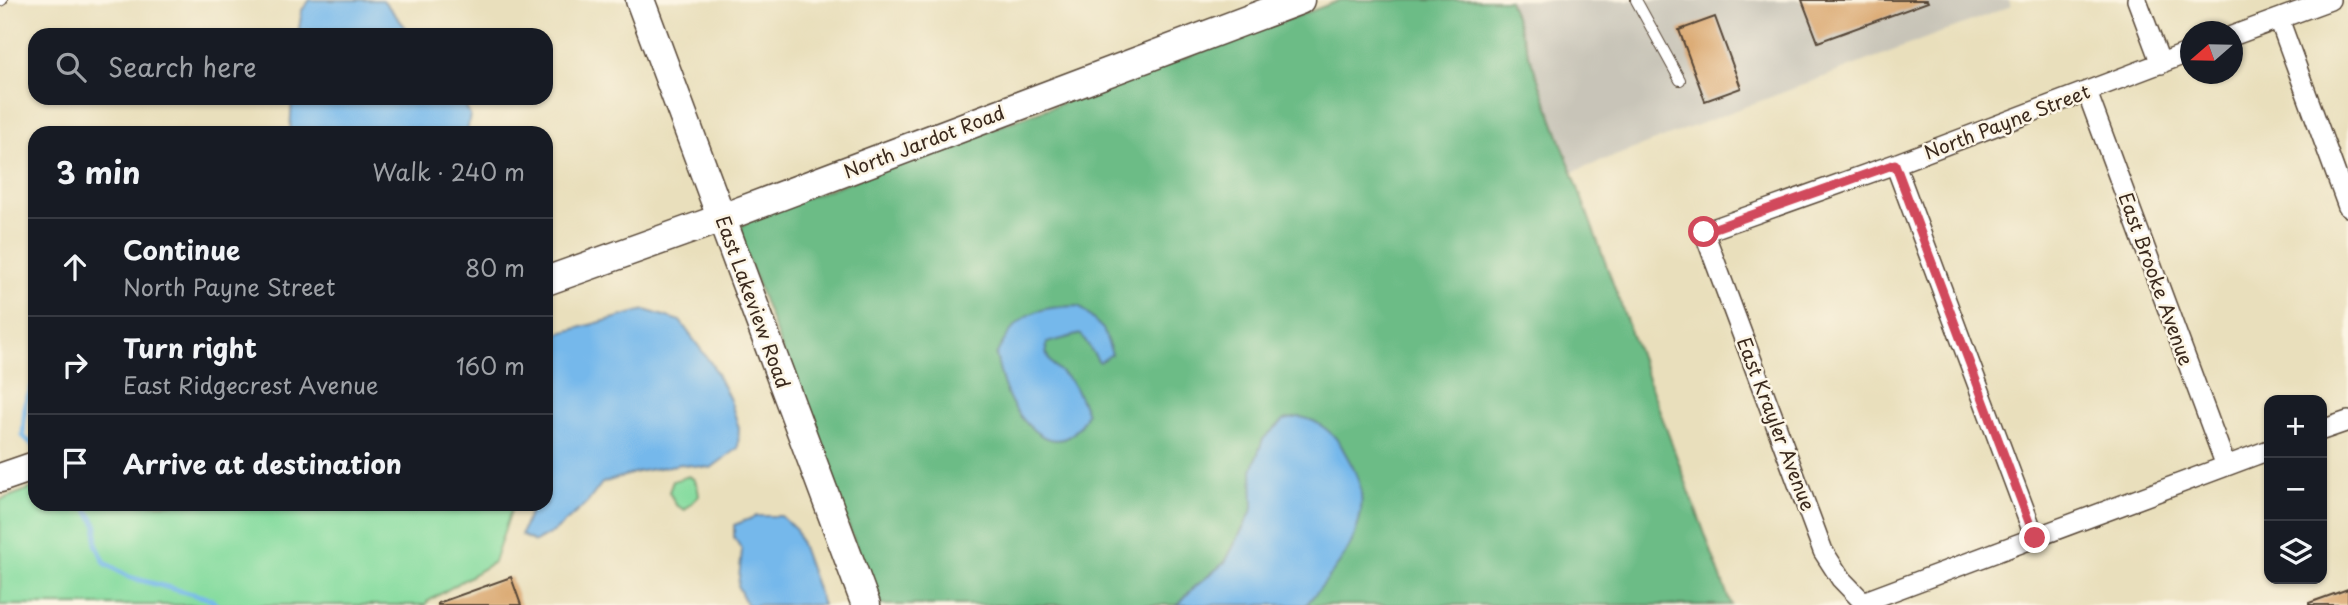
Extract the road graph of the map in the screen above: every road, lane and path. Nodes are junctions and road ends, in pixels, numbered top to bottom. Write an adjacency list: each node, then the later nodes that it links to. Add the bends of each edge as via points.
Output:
1 (640, 0): 14 (street, East Lakeview Road)
2 (1300, 0): 14 (street, North Jardot Road)
3 (1636, 0): 10 (lane)
4 (2137, 0): 9 (street)
5 (2330, 0): 6 (street)
6 (2279, 19): 7 (street); 13 (street)
7 (2243, 32)
8 (2180, 56): 9 (street, North Payne Street)
9 (2161, 64): 11 (street, North Payne Street)
10 (1680, 80)
11 (2087, 92): 12 (street, North Payne Street); 20 (street, East Brooke Avenue)
12 (1895, 164): 15 (street, North Payne Street); 23 (street)
13 (2348, 207)
14 (722, 218): 16 (street, North Jardot Road); 25 (street, East Lakeview Road)
15 (1704, 232): 24 (street, East Krayler Avenue, via 1823,551 1841,579)
16 (553, 278)
17 (2348, 421): 18 (street)
18 (2327, 428)
19 (2264, 452): 20 (street)
20 (2226, 466): 23 (street)
21 (28, 468): 22 (street)
22 (0, 478)
23 (2035, 538): 24 (street)
24 (1865, 603)
25 (866, 605)

